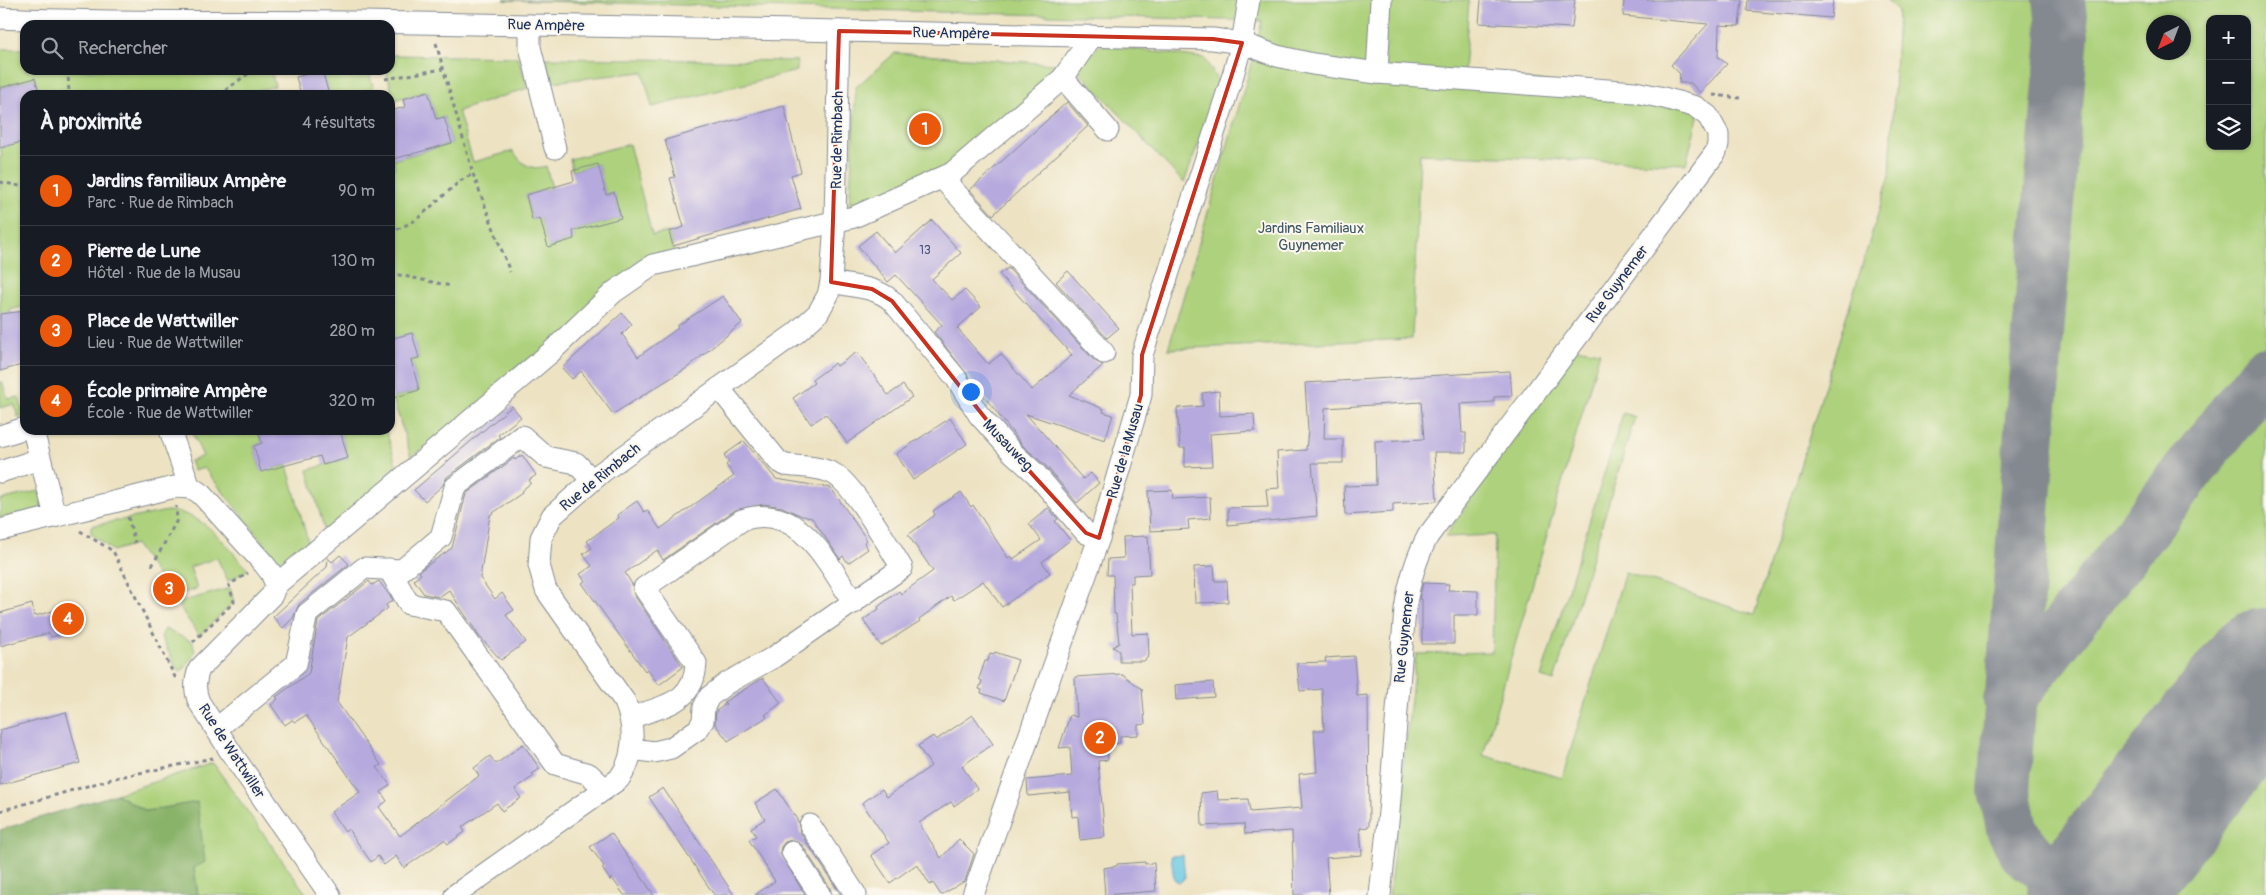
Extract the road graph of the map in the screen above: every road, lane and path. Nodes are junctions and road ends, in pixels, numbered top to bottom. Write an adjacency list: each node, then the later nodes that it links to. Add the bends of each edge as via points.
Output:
1 (1249, 0): 10 (street, Rue de la Musau)
2 (1381, 0): 12 (street)
3 (0, 18): 4 (street, Rue Ampère)
4 (45, 20)
5 (395, 23): 6 (street, Rue Ampère)
6 (431, 23): 7 (street, Rue Ampère); 11 (path)
7 (530, 25): 8 (street, Rue Ampère); 20 (street, via 530,47)
8 (839, 31): 9 (street, Rue Ampère); 25 (street, Rue de Rimbach)
9 (1092, 36): 10 (street, Rue Ampère, via 1213,39); 15 (street)
10 (1242, 43): 12 (street, Rue Guynemer, via 1277,56 1313,64); 44 (street, Rue de la Musau, via 1142,355 1141,395)
11 (443, 69): 16 (path); 21 (path)
12 (1377, 73): 66 (street, Rue Guynemer, via 1636,92 1696,107 1708,116 1718,134 1716,152 1428,536 1417,557 1405,609)
13 (68, 75): 17 (path)
14 (246, 75): 18 (path)
15 (1063, 78): 19 (street); 22 (street, via 962,166)
16 (385, 79)
17 (69, 90)
18 (226, 90)
19 (1108, 130)
20 (555, 148)
21 (473, 174): 26 (path, via 460,181 416,220); 27 (path)
22 (942, 178): 25 (street, via 854,217); 31 (street)
23 (0, 182): 24 (path)
24 (20, 186)
25 (835, 220): 29 (street, Rue de Rimbach); 48 (street, via 653,265 614,292 550,354)
26 (395, 230)
27 (510, 272)
28 (395, 274): 30 (path)
29 (831, 282): 32 (street, Rue de Rimbach, via 824,304 811,321); 44 (street, Musauweg, via 872,289 892,301 956,378 979,415 1012,453 1036,474 1086,533)
30 (451, 286)
31 (1104, 353)
32 (719, 388): 39 (street, Rue de Rimbach); 50 (street, via 778,461 784,465 834,473 870,517 902,568)
33 (20, 430): 36 (street)
34 (34, 435): 37 (street)
35 (171, 435): 40 (street)
36 (0, 436)
37 (40, 459): 38 (street); 42 (street)
38 (0, 472)
39 (592, 480): 47 (street, via 576,463 546,457 522,436 455,487 441,537 402,570); 53 (street, Rue de Rimbach, via 552,516 541,538 539,565 546,590 624,702)
40 (182, 488): 41 (street); 46 (path, via 177,520); 48 (street, via 201,494 268,568)
41 (124, 500): 42 (street); 45 (path)
42 (55, 516): 43 (street); 52 (path, via 113,551 175,677)
43 (0, 530)
44 (1099, 538): 65 (street, Rue de la Musau)
45 (135, 543)
46 (152, 566)
47 (389, 569): 54 (street, via 364,568 307,614 296,664); 57 (street, via 409,604 446,611 555,764 588,774)
48 (276, 585): 52 (street, via 272,594 199,669)
49 (230, 588): 51 (path, via 234,602)
50 (854, 603): 53 (street, via 803,531 789,521 772,517 754,516 742,520 644,588 696,663 695,678 688,692 676,700); 55 (street, via 709,697 698,729 671,748 654,752)
51 (193, 642)
52 (195, 681): 54 (street, Rue de Wattwiller, via 199,702)
53 (631, 718): 55 (street, Rue de Rimbach)
54 (216, 729): 56 (street, Rue de Wattwiller)
55 (631, 749): 57 (street, Rue de Rimbach, via 626,770)
56 (232, 754): 58 (path, via 115,778); 61 (street, Rue de Wattwiller)
57 (605, 789): 62 (street, Rue de Rimbach)
58 (0, 811)
59 (810, 825): 64 (street)
60 (792, 852): 63 (street)
61 (330, 895)
62 (455, 895)
63 (820, 895)
64 (856, 895)
65 (973, 895)
66 (1380, 895)

